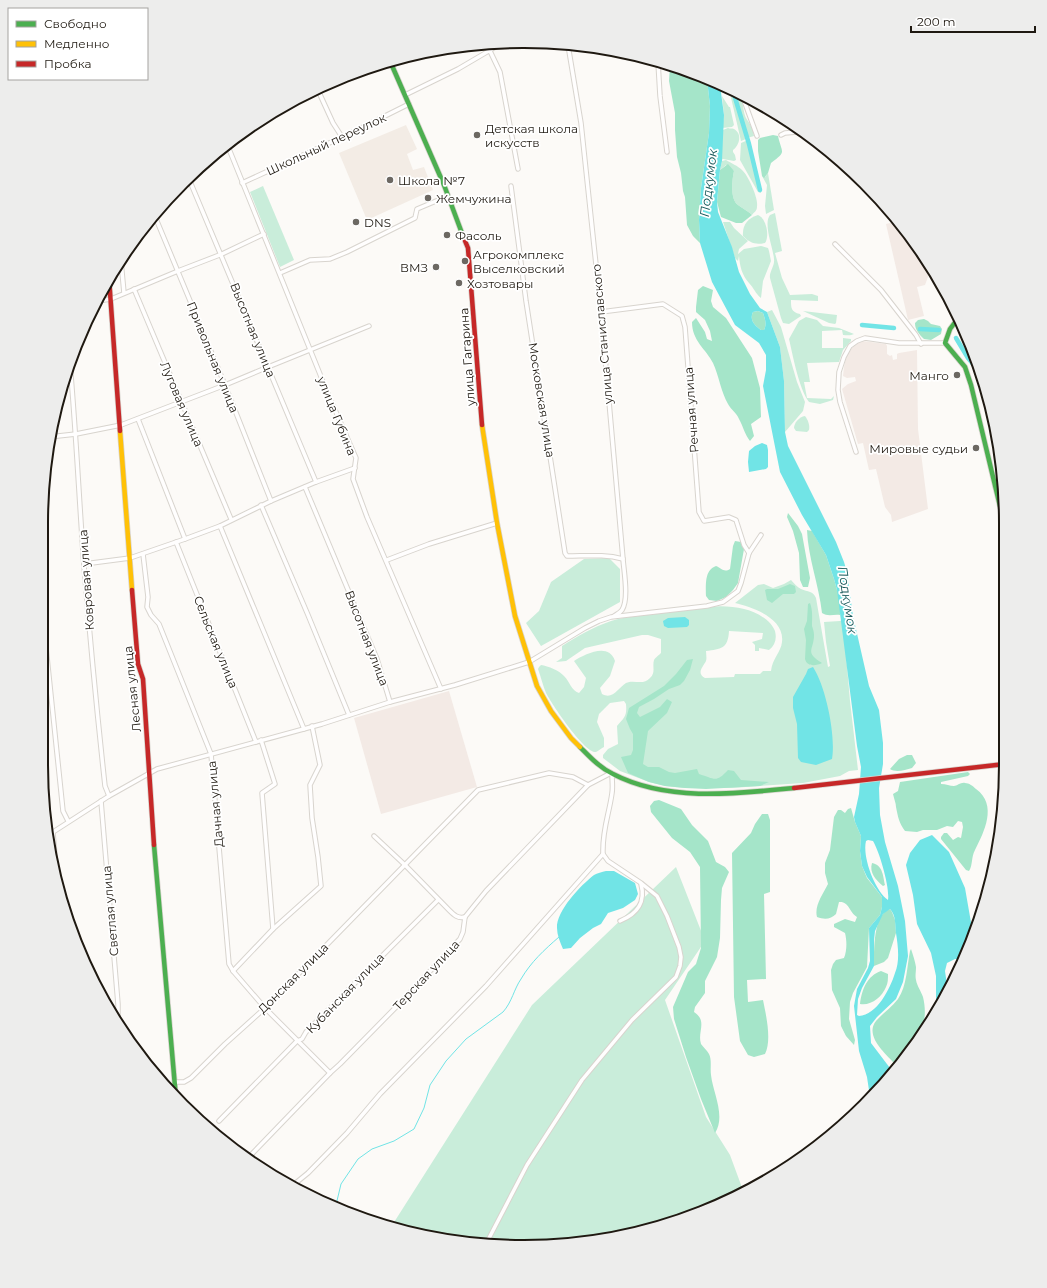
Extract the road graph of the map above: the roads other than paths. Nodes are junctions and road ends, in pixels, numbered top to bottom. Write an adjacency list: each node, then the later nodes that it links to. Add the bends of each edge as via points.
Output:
1 (493, 49): 3 (street)
2 (569, 50): 33 (street, улица Станиславского, via 581,123)
3 (490, 51): 7 (street); 16 (street, via 500,72)
4 (392, 66): 7 (street, улица Гагарина)
5 (658, 68): 15 (street)
6 (320, 94): 13 (street)
7 (405, 95): 9 (street, улица Гагарина)
8 (745, 103): 12 (street)
9 (409, 104): 13 (street, Школьный переулок); 20 (street, улица Гагарина)
10 (794, 132): 11 (street)
11 (781, 134)
12 (757, 136)
13 (342, 137): 18 (street, Школьный переулок)
14 (229, 150): 18 (street, улица Губина)
15 (667, 152)
16 (518, 169)
17 (191, 183): 24 (street, Высотная улица)
18 (242, 183): 22 (street, улица Губина)
19 (510, 186): 64 (street, Московская улица, via 565,553 567,556 595,555)
20 (448, 196): 27 (street, via 417,209 415,218 347,252 330,259 310,260); 56 (street, улица Гагарина, via 468,248 483,436)
21 (157, 221): 26 (street, Привольная улица)
22 (264, 234): 24 (street); 27 (street, улица Губина)
23 (835, 244): 37 (street, via 881,290)
24 (222, 254): 26 (street); 39 (street, Высотная улица)
25 (122, 270): 30 (street)
26 (178, 270): 29 (street); 41 (street, Привольная улица)
27 (280, 273): 38 (street, улица Губина)
28 (110, 289): 31 (street, Лесная улица)
29 (134, 289): 30 (street); 42 (street, Луговая улица)
30 (124, 294): 31 (street)
31 (111, 299): 32 (street); 44 (street, Лесная улица)
32 (104, 300)
33 (601, 312): 61 (street, Речная улица, via 663,304 682,316 685,327 699,512 704,520 730,517 736,520); 64 (street, улица Станиславского)
34 (954, 323): 36 (street)
35 (369, 326): 38 (street)
36 (945, 343): 37 (street); 50 (street, via 962,363 969,378)
37 (921, 344): 47 (street, via 864,338 856,340 850,346 839,372 838,390)
38 (311, 350): 39 (street); 48 (street, улица Губина, via 356,458)
39 (268, 367): 41 (street); 49 (street, Высотная улица)
40 (71, 377): 45 (street, Ковровая улица)
41 (225, 385): 42 (street); 53 (street, Привольная улица)
42 (181, 403): 43 (street); 55 (street, Луговая улица)
43 (138, 419): 44 (street); 59 (street)
44 (121, 425): 45 (street); 63 (street, Лесная улица)
45 (76, 434): 46 (street); 66 (street, Ковровая улица)
46 (56, 436)
47 (856, 452)
48 (355, 468): 49 (street); 65 (street, улица Губина, via 353,479)
49 (316, 482): 51 (street)
50 (995, 486): 52 (street)
51 (305, 487): 53 (street); 71 (street, Высотная улица, via 377,659)
52 (998, 499)
53 (271, 501): 54 (street)
54 (261, 505): 55 (street); 72 (street)
55 (231, 519): 57 (street)
56 (497, 523): 65 (street); 68 (street, улица Гагарина, via 515,616)
57 (220, 526): 59 (street); 74 (street)
58 (761, 535): 61 (street)
59 (184, 540): 60 (street)
60 (176, 542): 62 (street); 76 (street, Сельская улица)
61 (749, 553): 67 (street, via 738,591 723,602)
62 (144, 554): 63 (street); 77 (street, Дачная улица, via 147,607 159,624)
63 (130, 558): 66 (street); 79 (street, Лесная улица, via 138,664 143,679)
64 (623, 559): 67 (street, улица Станиславского, via 624,604 622,611)
65 (387, 560): 70 (street, улица Губина)
66 (84, 564): 82 (street, Ковровая улица, via 104,786)
67 (611, 617): 68 (street, via 585,628)
68 (529, 662): 70 (street); 80 (street, улица Гагарина, via 537,686 551,711 571,738 592,760)
69 (48, 667): 84 (street, via 63,811)
70 (441, 689): 71 (street)
71 (390, 702): 72 (street)
72 (349, 715): 73 (street)
73 (312, 726): 74 (street); 93 (street, via 320,765 310,785 321,886)
74 (304, 729): 75 (street)
75 (261, 740): 76 (street); 93 (street, via 275,784 262,794)
76 (256, 742): 77 (street)
77 (210, 754): 79 (street); 94 (street, Дачная улица, via 229,964)
78 (999, 764): 80 (street, улица Гагарина, via 774,790 708,794 667,791 636,784)
79 (149, 773): 82 (street); 99 (street, Лесная улица)
80 (611, 774): 81 (street, Терская улица); 87 (street, via 612,792 604,825)
81 (588, 785): 88 (street, via 573,777 549,773 478,790); 91 (street, Терская улица)
82 (109, 796): 83 (street)
83 (101, 801): 84 (street); 96 (street, Светлая улица)
84 (68, 821): 85 (street)
85 (53, 832)
86 (374, 836): 88 (street)
87 (603, 854): 89 (street, via 608,861); 103 (street, via 491,981)
88 (405, 865): 90 (street); 95 (street, Донская улица)
89 (641, 884): 92 (street, via 643,892 638,909 630,917); 104 (street, via 657,896 679,947 681,957 676,977 632,1020 582,1080 530,1161)
90 (438, 900): 91 (street, via 456,916); 97 (street, Кубанская улица, via 306,1032 302,1039)
91 (465, 916): 98 (street, Терская улица, via 460,939 402,1002)
92 (620, 921)
93 (273, 929): 94 (street)
94 (233, 972): 95 (street)
95 (264, 1008): 97 (street); 99 (street, Донская улица, via 191,1078 184,1082)
96 (118, 1012)
97 (297, 1041): 98 (street); 101 (street, Кубанская улица)
98 (330, 1073): 102 (street, Терская улица)
99 (175, 1082): 100 (street, Лесная улица)
100 (175, 1088)
101 (219, 1120)
102 (251, 1155)
103 (297, 1182)
104 (489, 1239)

